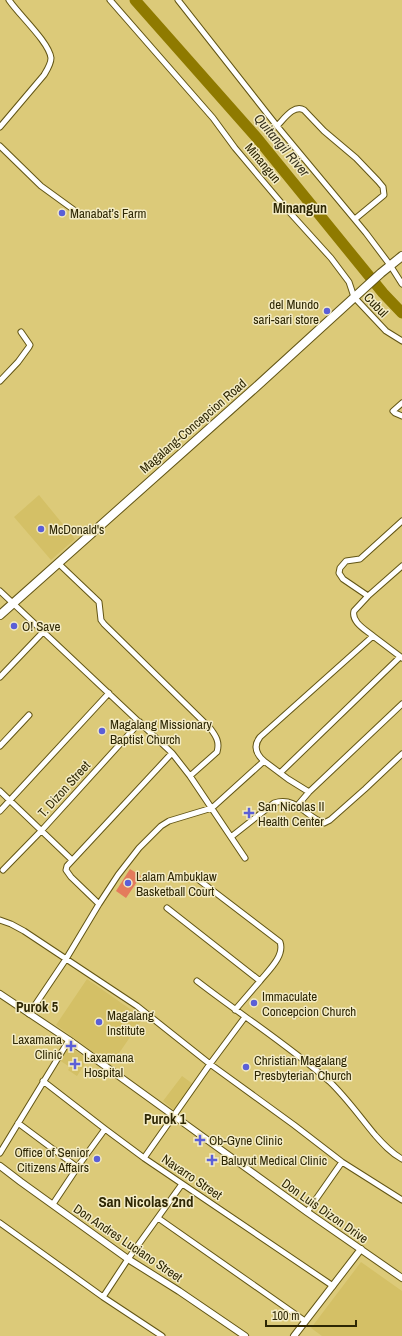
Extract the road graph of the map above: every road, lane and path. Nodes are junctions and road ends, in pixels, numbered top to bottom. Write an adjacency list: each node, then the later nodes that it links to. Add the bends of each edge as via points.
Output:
1 (10, 0): 5 (street, via 47,46 51,58 44,75)
2 (110, 0): 12 (street, Minangun, via 213,118 282,205 322,248)
3 (178, 0): 4 (street)
4 (276, 126): 8 (street); 8 (street, via 294,110 301,108 378,181 383,187 384,195)
5 (0, 127)
6 (0, 146): 7 (street, via 41,186)
7 (74, 210)
8 (355, 219): 10 (street)
9 (402, 256): 10 (main road, Magalang-Concepcion Road)
10 (390, 265): 11 (street); 12 (main road, Magalang-Concepcion Road)
11 (402, 284)
12 (356, 295): 14 (street, Cubul, via 386,331); 19 (main road, Magalang-Concepcion Road)
13 (21, 332): 15 (street, via 30,345)
14 (402, 341)
15 (0, 381)
16 (402, 403): 17 (street, via 393,411)
17 (402, 416)
18 (402, 520): 22 (street, via 360,559 346,561 340,568 339,573 343,579)
19 (58, 563): 23 (main road, Magalang-Concepcion Road); 38 (street, via 100,602 101,620 104,624 217,737 217,752)
20 (402, 566): 22 (street)
21 (0, 591): 23 (street)
22 (368, 596): 26 (street, via 353,614 357,622)
23 (13, 604): 24 (main road, Magalang-Concepcion Road); 25 (street)
24 (0, 615)
25 (44, 631): 28 (street); 29 (street)
26 (373, 636): 27 (street); 36 (street, via 258,739 256,748)
27 (401, 658): 37 (street)
28 (0, 677)
29 (109, 693): 32 (street); 41 (street)
30 (402, 704): 40 (street)
31 (29, 716): 33 (street)
32 (140, 722): 34 (street); 45 (street, T. Dizon Street)
33 (0, 746)
34 (172, 753): 38 (street); 48 (street)
35 (402, 754): 42 (street, via 324,823)
36 (264, 761): 37 (street); 43 (street)
37 (280, 773): 40 (street)
38 (190, 776): 43 (street)
39 (0, 791): 41 (street)
40 (309, 792): 42 (street)
41 (10, 800): 44 (street); 45 (street)
42 (297, 806): 46 (street, via 282,801 274,803)
43 (212, 808): 46 (street); 51 (street, via 169,821 161,826 139,848)
44 (0, 811)
45 (42, 830): 48 (street); 49 (street, T. Dizon Street)
46 (231, 837): 47 (street)
47 (245, 858)
48 (72, 860): 51 (street, via 66,870)
49 (3, 870)
50 (195, 877): 56 (street, via 280,942 282,950 279,956)
51 (99, 904): 54 (street)
52 (167, 908): 56 (street)
53 (0, 920): 54 (street, via 24,931)
54 (66, 959): 59 (street); 62 (street, via 137,1006)
55 (197, 981): 58 (street)
56 (260, 981): 58 (street)
57 (0, 994): 59 (street, Don Luis Dizon Drive)
58 (235, 1010): 60 (street)
59 (29, 1014): 61 (street, Don Luis Dizon Drive)
60 (245, 1017): 62 (street); 69 (street, via 316,1070 385,1147)
61 (69, 1040): 63 (street); 64 (street, Don Luis Dizon Drive)
62 (210, 1064): 64 (street); 70 (street)
63 (43, 1081): 65 (street); 66 (street, Navarro Street)
64 (173, 1116): 68 (street); 76 (street, Don Luis Dizon Drive)
65 (18, 1123): 67 (street); 72 (street)
66 (105, 1129): 68 (street, Navarro Street); 72 (street)
67 (0, 1153)
68 (144, 1158): 73 (street, Navarro Street)
69 (402, 1159)
70 (342, 1162): 74 (street); 76 (street)
71 (0, 1166): 75 (street, Don Andres Luciano Street)
72 (77, 1167): 75 (street)
73 (182, 1184): 77 (street); 82 (street, Navarro Street)
74 (402, 1200)
75 (53, 1204): 80 (street, Don Andres Luciano Street)
76 (307, 1212): 79 (street, Don Luis Dizon Drive)
77 (158, 1218): 80 (street); 84 (street)
78 (0, 1223): 83 (street)
79 (361, 1250): 81 (street, Don Luis Dizon Drive); 82 (street)
80 (128, 1259): 83 (street); 86 (street, Don Andres Luciano Street)
81 (402, 1278)
82 (333, 1286): 84 (street)
83 (103, 1297): 85 (street)
84 (305, 1321): 87 (street)
85 (162, 1336)
86 (245, 1336)
87 (294, 1336)

